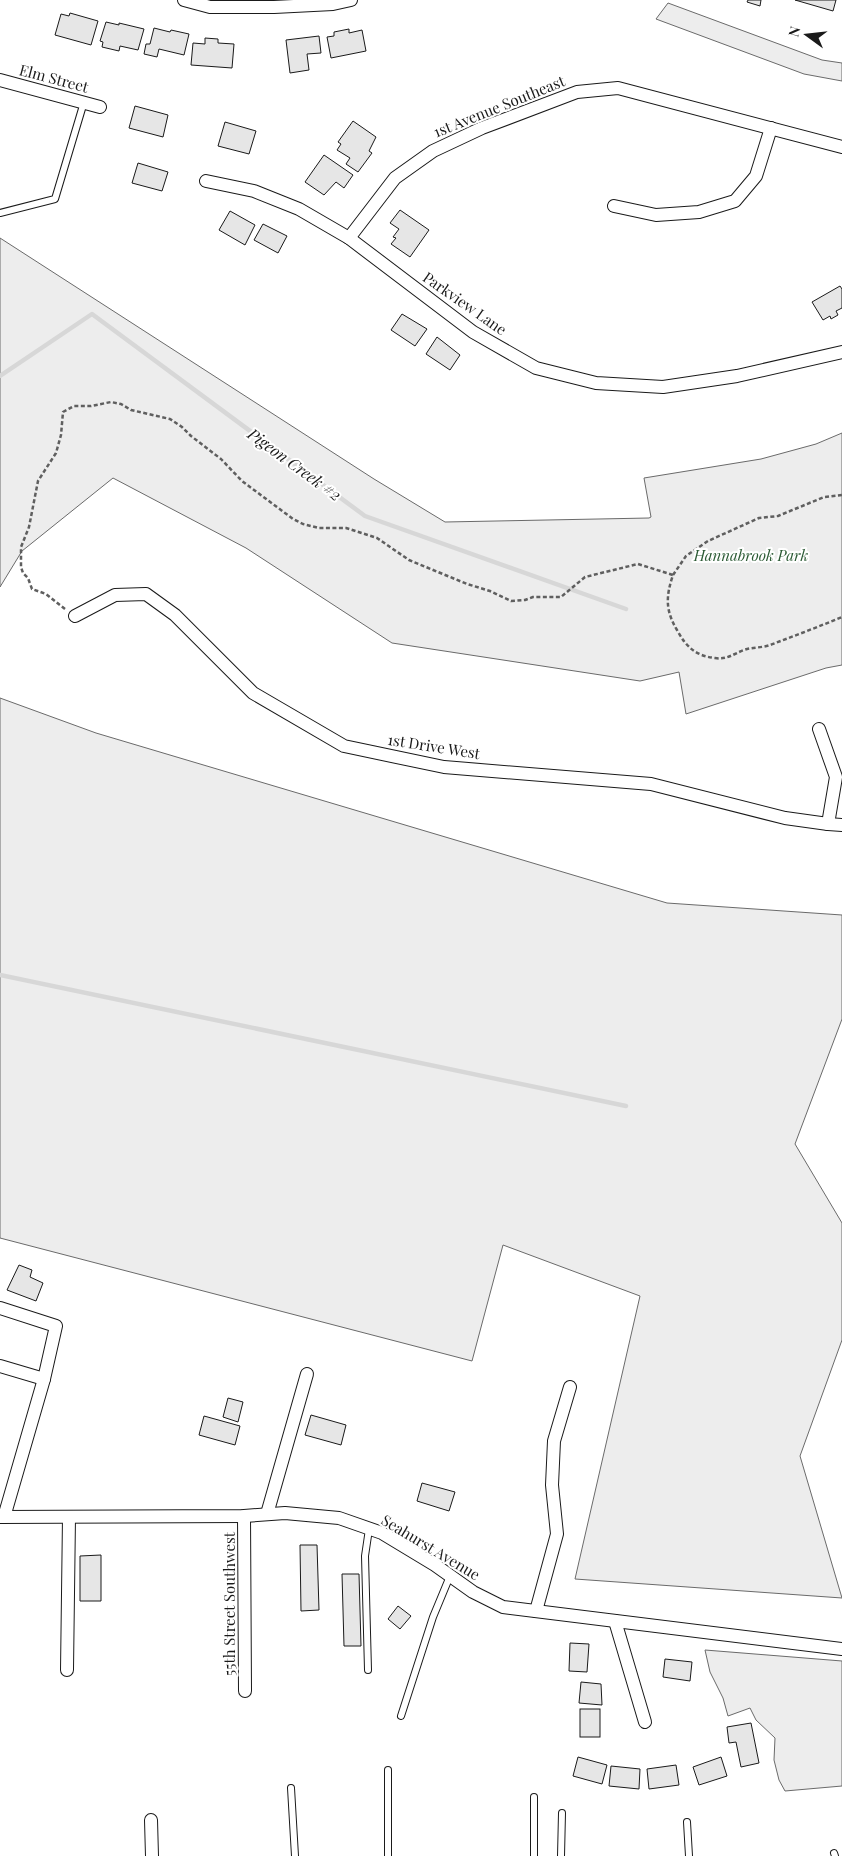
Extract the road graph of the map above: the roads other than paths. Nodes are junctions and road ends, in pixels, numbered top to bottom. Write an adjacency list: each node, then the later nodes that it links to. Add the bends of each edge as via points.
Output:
1 (184, 0): 2 (street, via 210,7 274,7)
2 (351, 0)
3 (0, 80): 4 (street, Elm Street)
4 (84, 102): 5 (street, Elm Street); 10 (lane, via 55,199)
5 (100, 107)
6 (771, 128): 7 (street, 1st Avenue Southeast); 9 (street, via 756,176 735,200 699,212 656,215); 11 (street, 1st Avenue Southeast, via 618,88 577,92 482,128 433,151 395,178)
7 (842, 147)
8 (206, 181): 11 (street, Parkview Lane, via 254,191 298,209)
9 (614, 206)
10 (0, 213)
11 (349, 238): 12 (street, Parkview Lane, via 481,336 536,368 596,383 663,387 738,376)
12 (842, 352)
13 (75, 616): 15 (street, 1st Drive West, via 115,595 146,594 175,615 253,693 344,746 444,767 651,784 785,818)
14 (819, 729): 15 (street, via 836,777)
15 (828, 824): 16 (street, 1st Drive West)
16 (842, 825)
17 (0, 1308): 20 (street, via 56,1326)
18 (0, 1366): 20 (street)
19 (307, 1374): 22 (street)
20 (44, 1379): 24 (street)
21 (570, 1387): 28 (street, via 554,1441 552,1485 557,1534)
22 (267, 1514): 23 (street, Seahurst Avenue); 26 (street, Seahurst Avenue, via 339,1518)
23 (244, 1516): 25 (street, Seahurst Avenue); 33 (street, 55th Street Southwest)
24 (2, 1517): 25 (street, Seahurst Avenue)
25 (69, 1517): 31 (street)
26 (369, 1529): 27 (street, Seahurst Avenue, via 387,1536); 32 (lane, via 365,1556)
27 (450, 1576): 28 (street, Seahurst Avenue, via 503,1607); 34 (lane, via 433,1617)
28 (536, 1611): 29 (street, Seahurst Avenue)
29 (615, 1621): 30 (street, Seahurst Avenue); 35 (street)
30 (842, 1649)
31 (67, 1670)
32 (368, 1670)
33 (245, 1691)
34 (401, 1716)
35 (645, 1722)
36 (388, 1770): 44 (lane)
37 (291, 1788): 43 (lane)
38 (534, 1797): 45 (lane)
39 (562, 1813): 46 (lane)
40 (151, 1820): 42 (street)
41 (687, 1822): 47 (lane)
42 (152, 1856)
43 (295, 1856)
44 (388, 1856)
45 (534, 1856)
46 (561, 1856)
47 (689, 1856)

